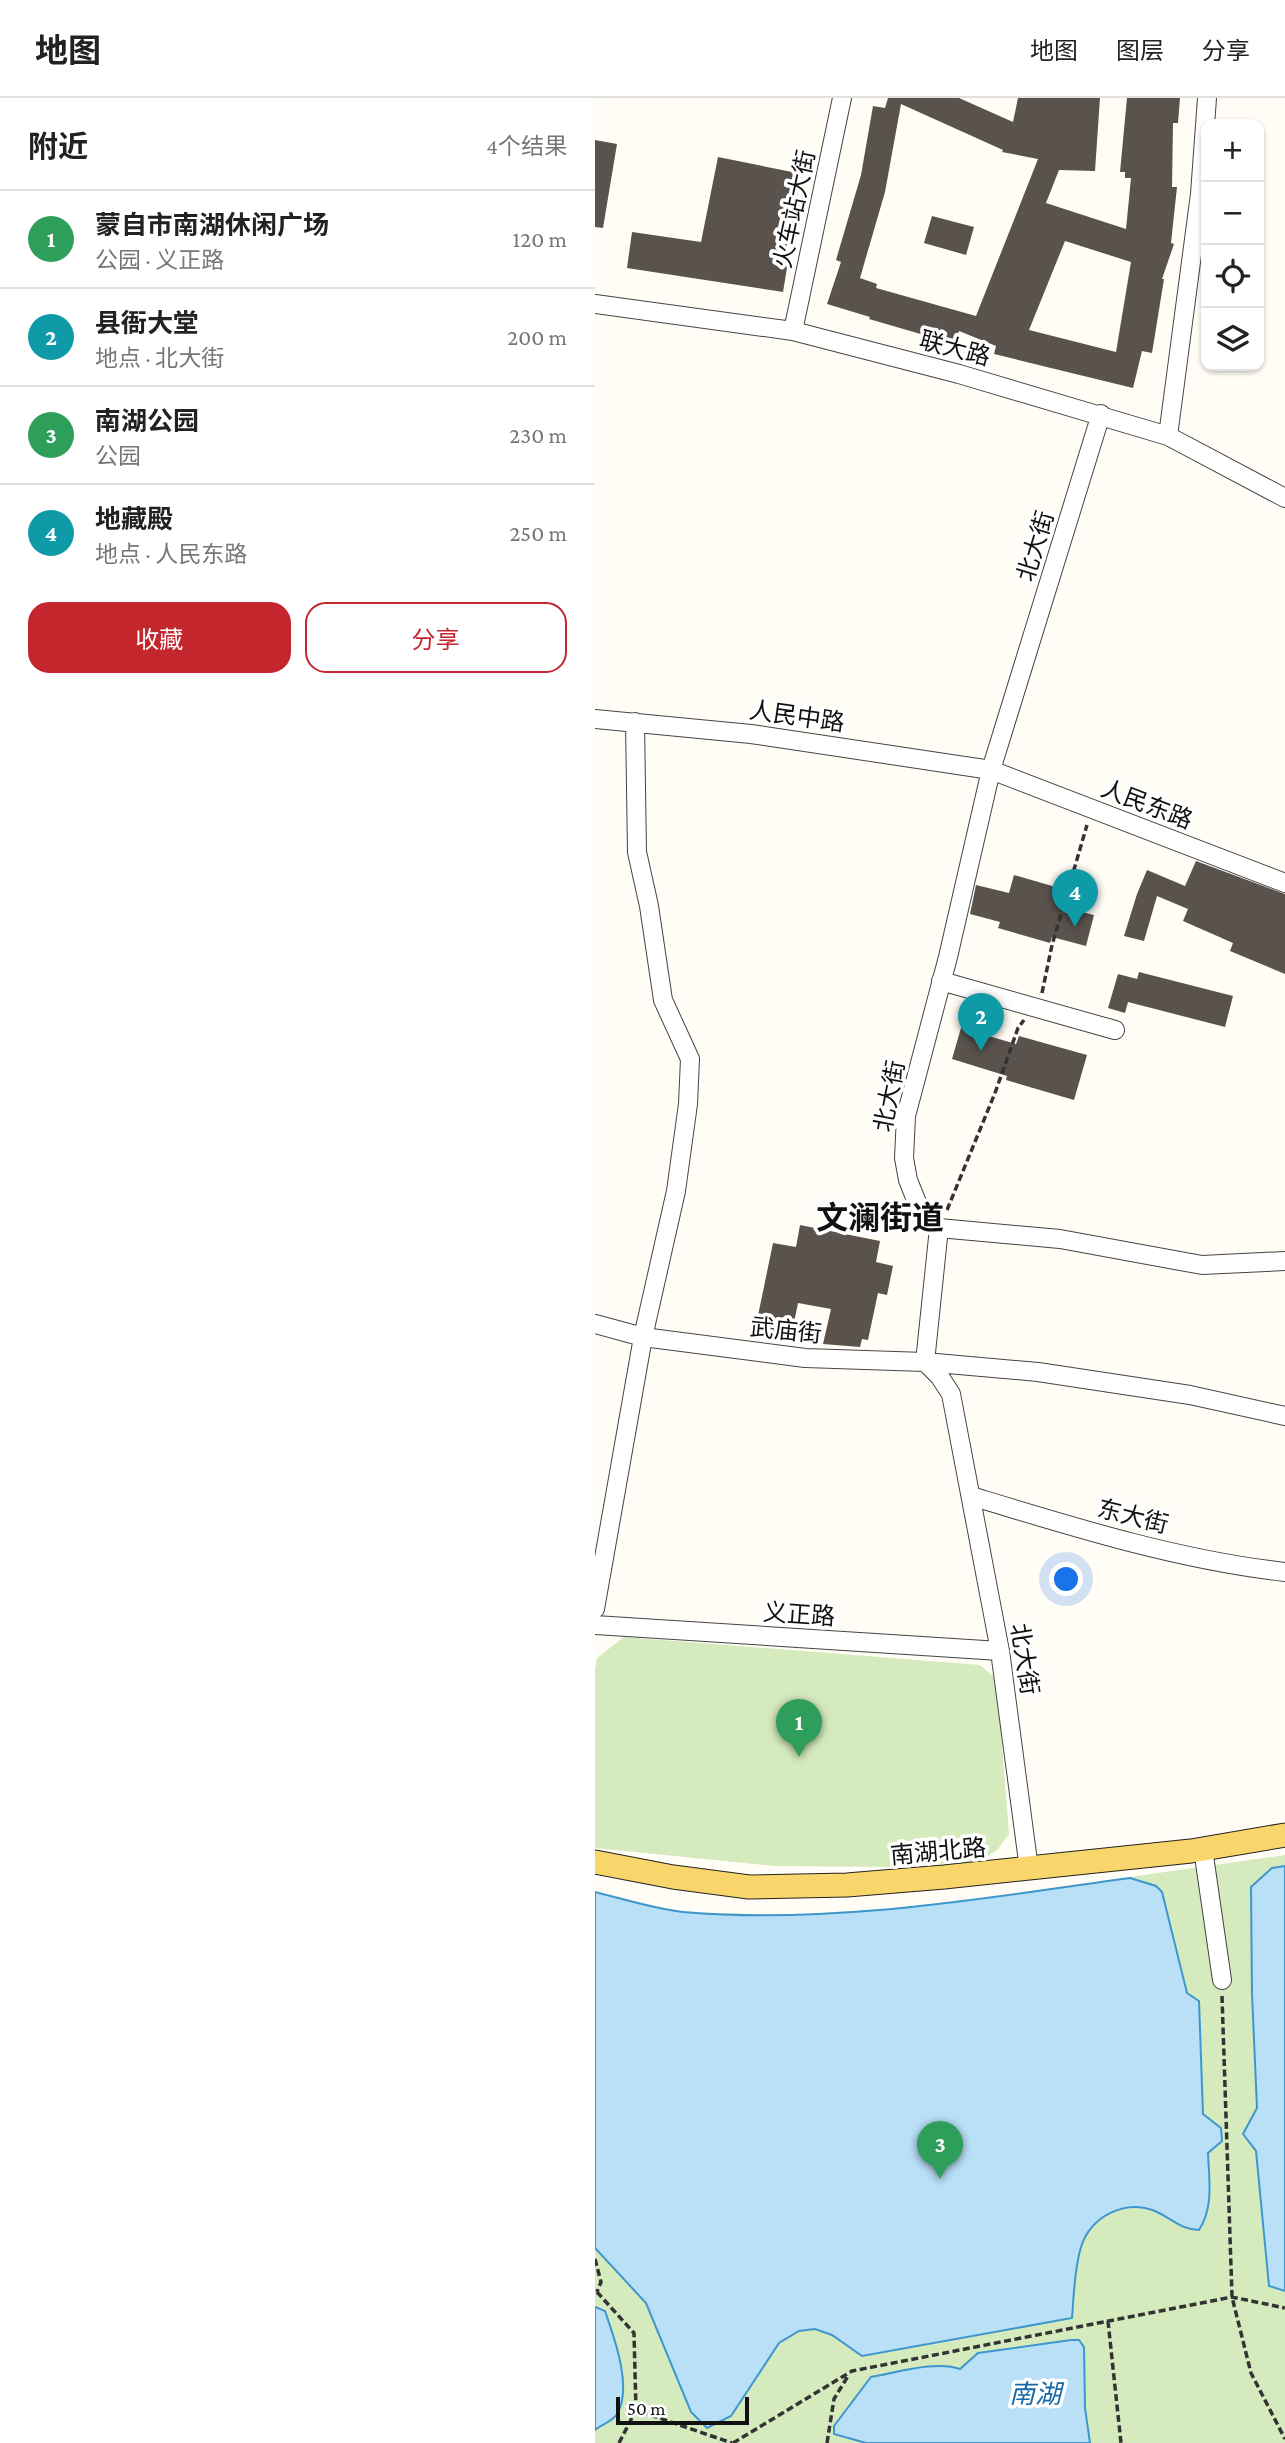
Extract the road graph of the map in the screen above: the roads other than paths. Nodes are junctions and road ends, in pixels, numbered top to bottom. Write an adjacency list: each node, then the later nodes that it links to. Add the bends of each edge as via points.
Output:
1 (842, 98): 4 (street, 火车站大街)
2 (1207, 98): 6 (street, via 1200,194)
3 (595, 304): 4 (street, 联大路)
4 (793, 331): 5 (street, 联大路)
5 (1101, 414): 6 (street, 联大路); 10 (street, 北大街)
6 (1168, 436): 7 (street, 联大路)
7 (1285, 498)
8 (595, 719): 9 (street, 人民中路)
9 (635, 722): 10 (street, 人民中路); 17 (street, via 637,852 663,999 690,1059 676,1191)
10 (991, 770): 11 (street, 人民东路); 12 (street, 北大街)
11 (1285, 883)
12 (941, 981): 13 (street); 14 (street, 北大街, via 906,1116 904,1158 918,1205)
13 (1115, 1030)
14 (939, 1228): 15 (street, via 1060,1239 1202,1265); 18 (street)
15 (1285, 1261)
16 (595, 1324): 17 (street, 武庙街)
17 (643, 1337): 18 (street, 武庙街, via 805,1359); 22 (street)
18 (925, 1362): 19 (street, 武庙街, via 1038,1372 1190,1395); 20 (street, 北大街, via 951,1394)
19 (1285, 1416)
20 (971, 1496): 21 (street, 东大街, via 1170,1551); 24 (street, 北大街)
21 (1285, 1572)
22 (595, 1609)
23 (595, 1625): 24 (street, 义正路)
24 (1000, 1651): 28 (street, 北大街)
25 (1285, 1835): 26 (main road, 南湖北路)
26 (1203, 1849): 28 (main road, 南湖北路); 29 (street)
27 (595, 1862): 28 (main road, 南湖北路, via 749,1886 847,1885)
28 (1029, 1869)
29 (1222, 1980)

